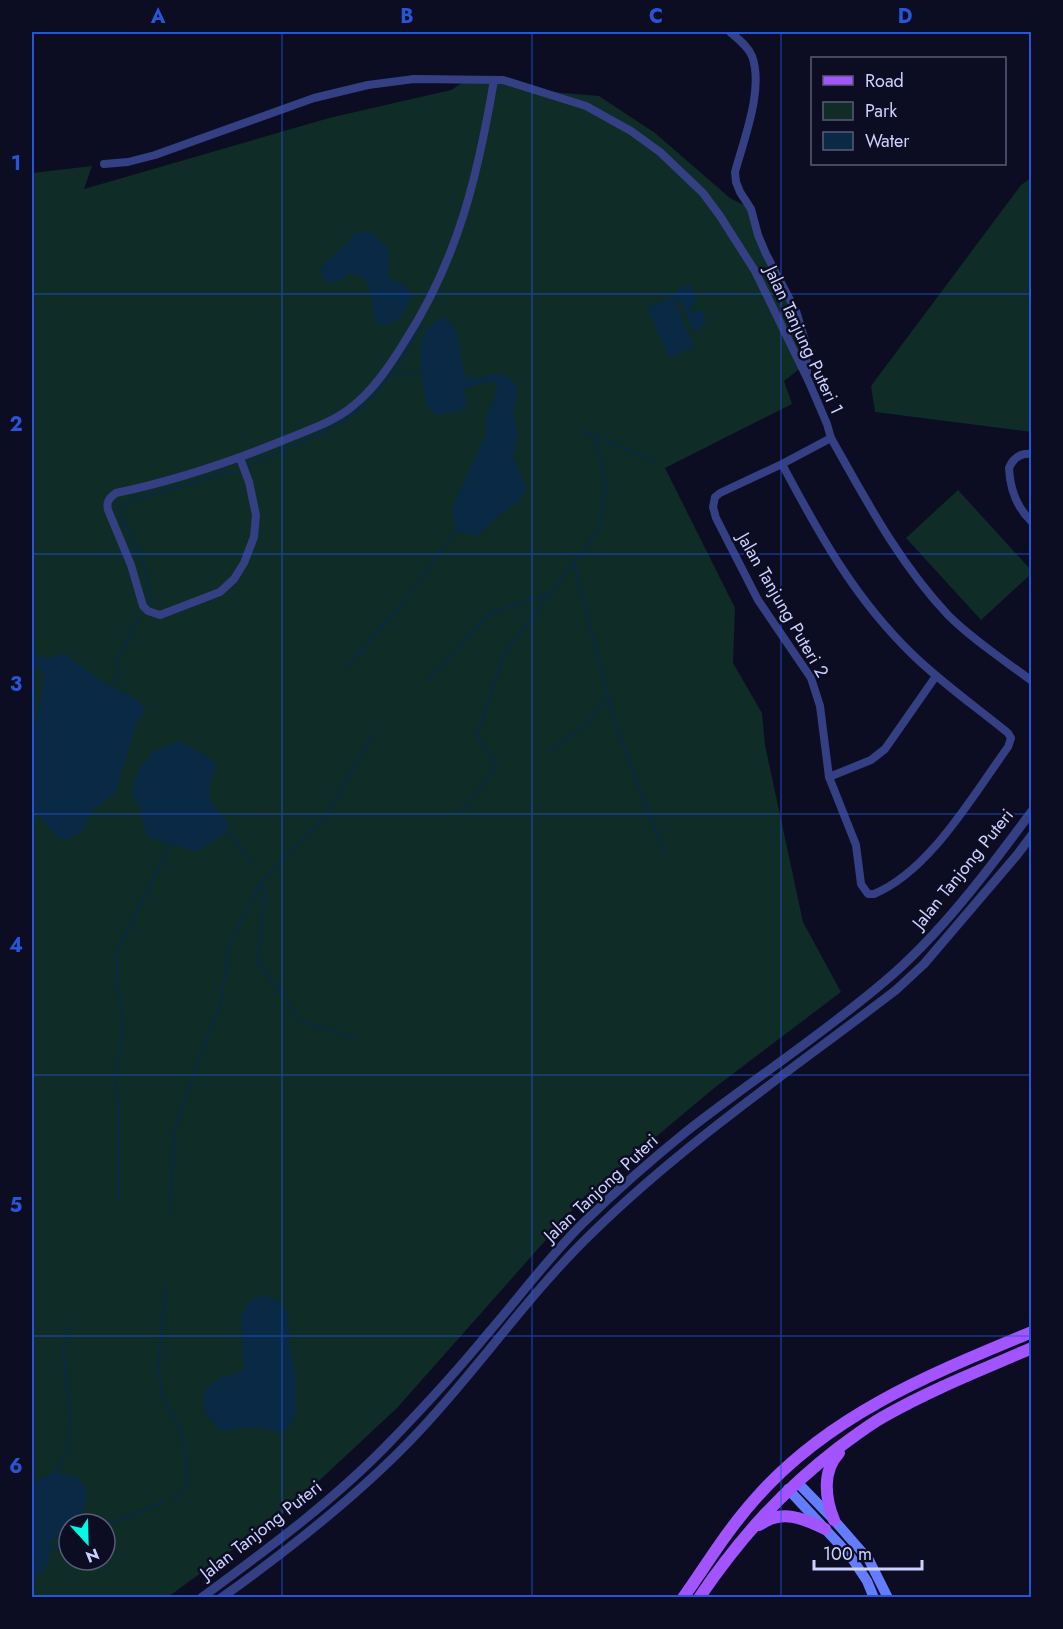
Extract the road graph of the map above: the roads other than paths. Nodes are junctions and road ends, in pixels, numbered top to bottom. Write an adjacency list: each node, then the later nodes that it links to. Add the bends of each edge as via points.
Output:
1 (730, 32): 4 (street, via 747,46 756,83 736,182 751,209 765,254 796,311 806,344)
2 (494, 80): 3 (street, Jalan Tanjung Puteri 1, via 414,79 368,85 314,98 155,155); 4 (street, Jalan Tanjung Puteri 1, via 586,106 631,131 676,166 729,228 756,272); 7 (street, via 469,201 450,258 422,316 374,385 353,406 327,422)
3 (104, 164)
4 (809, 382): 5 (street, Jalan Tanjung Puteri 1)
5 (831, 438): 8 (street, Jalan Tanjung Puteri 2); 11 (street, Jalan Tanjung Puteri 1, via 887,537 933,598 994,654)
6 (1032, 454): 9 (street, via 1020,455 1009,468 1014,498)
7 (240, 458): 7 (street, via 166,483 116,493 110,498 108,510 147,611 160,615 220,592 244,563 254,537 256,514)
8 (783, 464): 10 (street, via 845,576); 12 (street, Jalan Tanjung Puteri 2, via 720,493 713,507 758,600 811,678 820,706)
9 (1032, 522)
10 (936, 676): 12 (street, via 885,749 871,760); 12 (street, Jalan Tanjung Puteri 2, via 1008,733 1010,742 928,855 880,891 868,894 861,884 856,845)
11 (1032, 681)
12 (829, 777)
13 (1032, 811): 19 (street, Jalan Tanjong Puteri, via 965,896 893,974 687,1131 584,1222)
14 (1032, 835): 20 (street, Jalan Tanjong Puteri, via 924,964 896,990 694,1141 591,1233)
15 (1032, 1332): 17 (main road, via 904,1387)
16 (1032, 1348): 18 (main road, via 926,1395)
17 (833, 1431): 21 (main road, via 796,1471); 23 (main road, via 786,1467)
18 (856, 1434): 21 (main road); 22 (main road, via 829,1467 828,1498)
19 (386, 1446): 20 (street); 26 (street, Jalan Tanjong Puteri, via 330,1499)
20 (396, 1455): 27 (street, Jalan Tanjong Puteri, via 271,1562)
21 (792, 1484): 22 (main road); 23 (main road, via 778,1486); 24 (main road); 25 (main road)
22 (834, 1520): 31 (main road, via 869,1560)
23 (731, 1527): 28 (main road)
24 (825, 1529): 25 (main road, via 785,1515 764,1522); 30 (main road, via 856,1563)
25 (736, 1547): 29 (main road)
26 (201, 1598)
27 (221, 1598)
28 (683, 1598)
29 (699, 1598)
30 (874, 1598)
31 (888, 1598)

